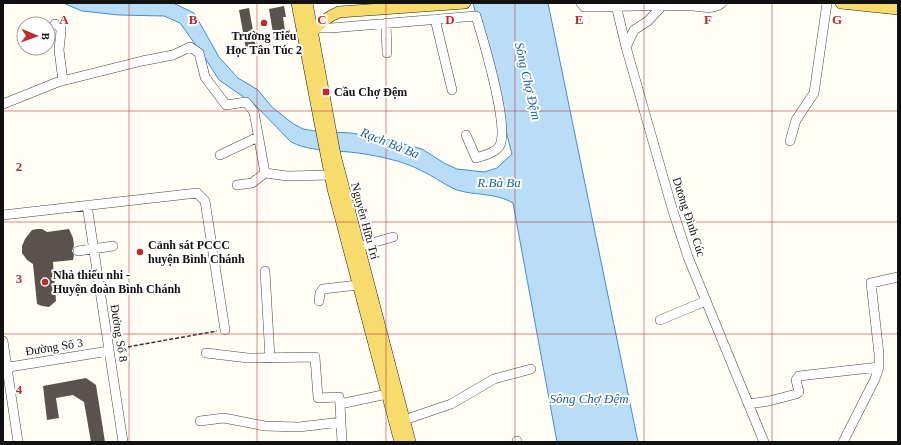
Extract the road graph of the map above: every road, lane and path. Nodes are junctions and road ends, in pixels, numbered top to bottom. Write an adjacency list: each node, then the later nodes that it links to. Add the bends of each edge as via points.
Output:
1 (298, 3): 21 (main road, Nguyễn Hữu Trí)
2 (307, 3): 15 (main road, Nguyễn Hữu Trí)
3 (465, 3): 11 (street); 15 (main road, via 339,12 327,17)
4 (581, 3): 8 (street, via 584,7)
5 (722, 3): 9 (street, via 714,8)
6 (827, 3): 24 (street, via 814,93 796,120)
7 (841, 3): 10 (main road)
8 (616, 5): 9 (street); 16 (street, Dương Đình Cúc)
9 (663, 5): 16 (street, via 648,21 634,30)
10 (898, 9)
11 (468, 16): 12 (street); 22 (street, via 476,16 503,133 498,148 476,158)
12 (435, 19): 13 (street); 19 (street)
13 (386, 23): 15 (street); 17 (street)
14 (56, 25): 18 (street, via 61,31 58,50)
15 (314, 31): 21 (main road, Nguyễn Hữu Trí)
16 (626, 46): 41 (street, Dương Đình Cúc, via 672,208)
17 (387, 53)
18 (63, 81): 20 (street); 23 (street, via 173,55 190,47 199,53 206,77 226,105 246,102 254,112)
19 (452, 90)
20 (3, 104)
21 (324, 123): 26 (main road, Nguyễn Hữu Trí)
22 (466, 135)
23 (258, 137): 25 (street); 27 (street)
24 (790, 141)
25 (220, 156)
26 (330, 156): 28 (main road, Nguyễn Hữu Trí); 34 (main road, Nguyễn Hữu Trí)
27 (265, 173): 28 (street, via 287,176); 29 (street, via 252,183)
28 (331, 175): 39 (main road, Nguyễn Hữu Trí)
29 (237, 185)
30 (87, 205): 31 (street); 35 (street, Đường Số 8); 43 (street, via 197,193 205,201)
31 (3, 215)
32 (393, 237): 34 (street)
33 (113, 246): 35 (street)
34 (358, 247): 45 (main road, Nguyễn Hữu Trí)
35 (94, 249): 36 (street); 46 (street, Đường Số 8)
36 (78, 251)
37 (265, 271): 48 (street)
38 (898, 277): 50 (street, via 871,282)
39 (358, 285): 40 (street, via 323,289); 45 (main road, Nguyễn Hữu Trí)
40 (319, 301)
41 (706, 301): 42 (street); 54 (street, Dương Đình Cúc)
42 (660, 320)
43 (225, 330): 46 (path)
44 (3, 341): 49 (street)
45 (381, 348): 52 (main road, Nguyễn Hữu Trí); 55 (main road, Nguyễn Hữu Trí)
46 (109, 351): 49 (street, Đường Số 3); 59 (street, Đường Số 8)
47 (206, 353): 48 (street)
48 (270, 358): 53 (street, via 315,357 318,398 339,397)
49 (5, 367): 58 (street)
50 (879, 367): 54 (street, via 800,376 796,380 799,392 796,394); 64 (street)
51 (531, 369): 55 (street, via 494,379 452,404)
52 (387, 394): 53 (street); 61 (main road, Nguyễn Hữu Trí)
53 (340, 404): 57 (street)
54 (749, 404): 63 (street, Dương Đình Cúc)
55 (404, 420): 62 (main road, Nguyễn Hữu Trí)
56 (200, 421): 57 (street, via 224,418 265,426 300,427)
57 (340, 422): 60 (street)
58 (18, 442)
59 (123, 442)
60 (342, 442)
61 (400, 442)
62 (410, 442)
63 (764, 442)
64 (842, 442)

